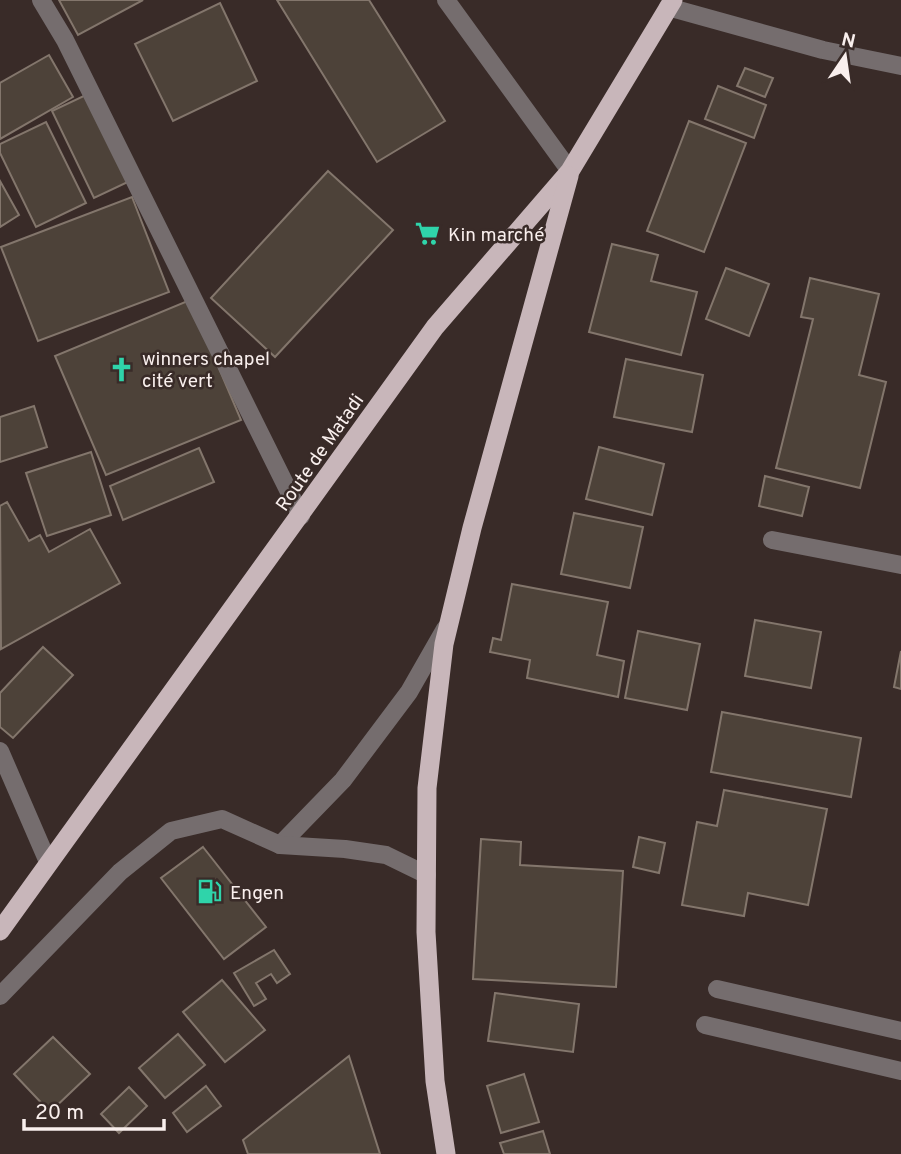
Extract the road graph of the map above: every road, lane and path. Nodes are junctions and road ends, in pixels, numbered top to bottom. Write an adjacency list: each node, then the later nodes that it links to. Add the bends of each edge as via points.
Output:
1 (41, 0): 6 (street)
2 (446, 0): 5 (street)
3 (671, 3): 4 (street, via 823,50); 5 (highway, Route de Matadi)
4 (901, 66)
5 (570, 171): 6 (highway, Route de Matadi, via 435,327); 9 (highway)
6 (301, 516): 12 (highway, Route de Matadi)
7 (772, 540): 8 (street)
8 (901, 565)
9 (447, 627): 11 (street, via 409,692 342,780); 13 (highway, via 427,788)
10 (0, 751): 12 (street)
11 (280, 845): 13 (street, via 386,855); 16 (street, via 222,819 171,831 120,872)
12 (48, 862): 14 (highway, Route de Matadi)
13 (427, 875): 20 (highway, via 435,1081)
14 (0, 931)
15 (717, 989): 18 (street)
16 (0, 996)
17 (705, 1025): 19 (street)
18 (901, 1031)
19 (901, 1071)
20 (446, 1154)

